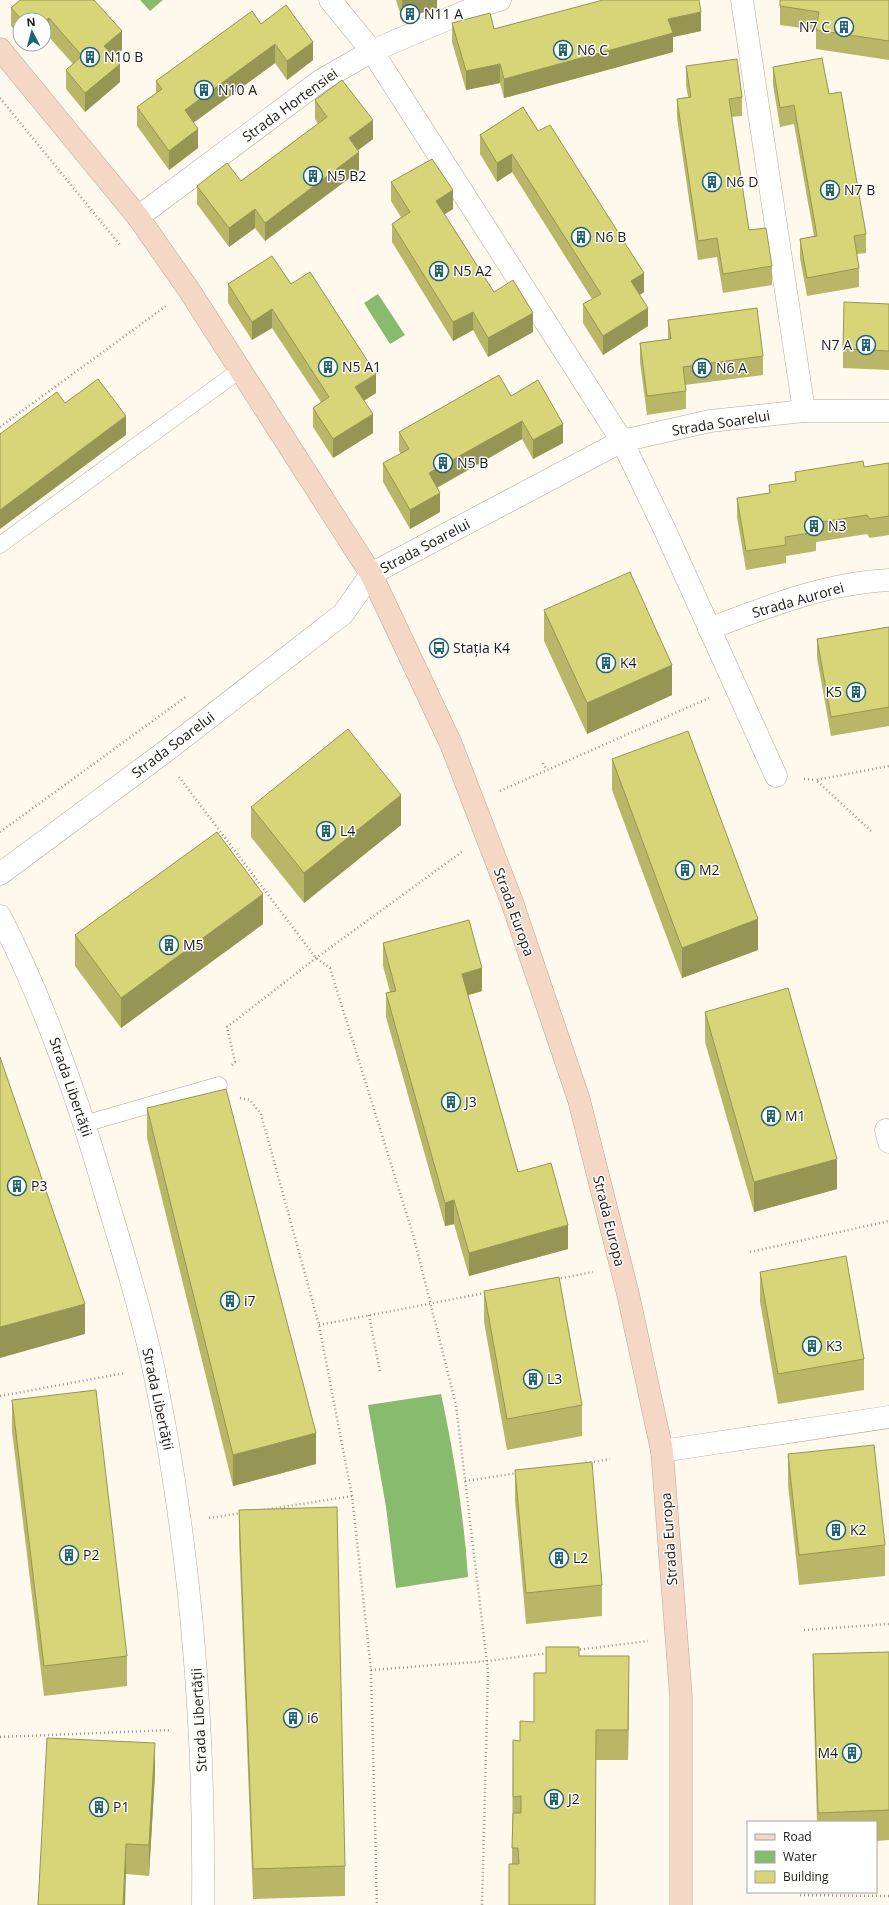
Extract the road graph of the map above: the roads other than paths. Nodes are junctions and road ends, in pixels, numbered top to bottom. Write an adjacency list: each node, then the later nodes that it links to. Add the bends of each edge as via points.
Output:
1 (330, 0): 5 (street)
2 (500, 0): 5 (street, Strada Hortensiei, via 476,7)
3 (742, 0): 8 (street)
4 (0, 49): 6 (street, Strada Europa)
5 (372, 51): 6 (street, Strada Hortensiei, via 320,81); 10 (street)
6 (138, 217): 7 (street, Strada Europa)
7 (240, 370): 11 (lane); 12 (street, Strada Europa)
8 (804, 411): 9 (street, Strada Soarelui); 10 (street, Strada Soarelui, via 710,421)
9 (889, 411)
10 (622, 441): 12 (street, Strada Soarelui); 14 (street)
11 (0, 545)
12 (371, 574): 16 (street, Strada Soarelui, via 343,614 162,754); 22 (street, Strada Europa, via 450,744 486,834 512,902 579,1100 621,1266)
13 (889, 580): 14 (street, Strada Aurorei, via 837,587 775,604)
14 (709, 629): 15 (street)
15 (776, 776)
16 (0, 874)
17 (0, 916): 18 (street, Strada Libertății)
18 (6, 942): 20 (street, Strada Libertății, via 60,1053)
19 (219, 1085): 20 (lane)
20 (84, 1124): 23 (street, Strada Libertății, via 154,1368 167,1436 196,1658 204,1835)
21 (889, 1417): 22 (street)
22 (662, 1451): 24 (street, Strada Europa, via 681,1697)
23 (203, 1905)
24 (681, 1905)

